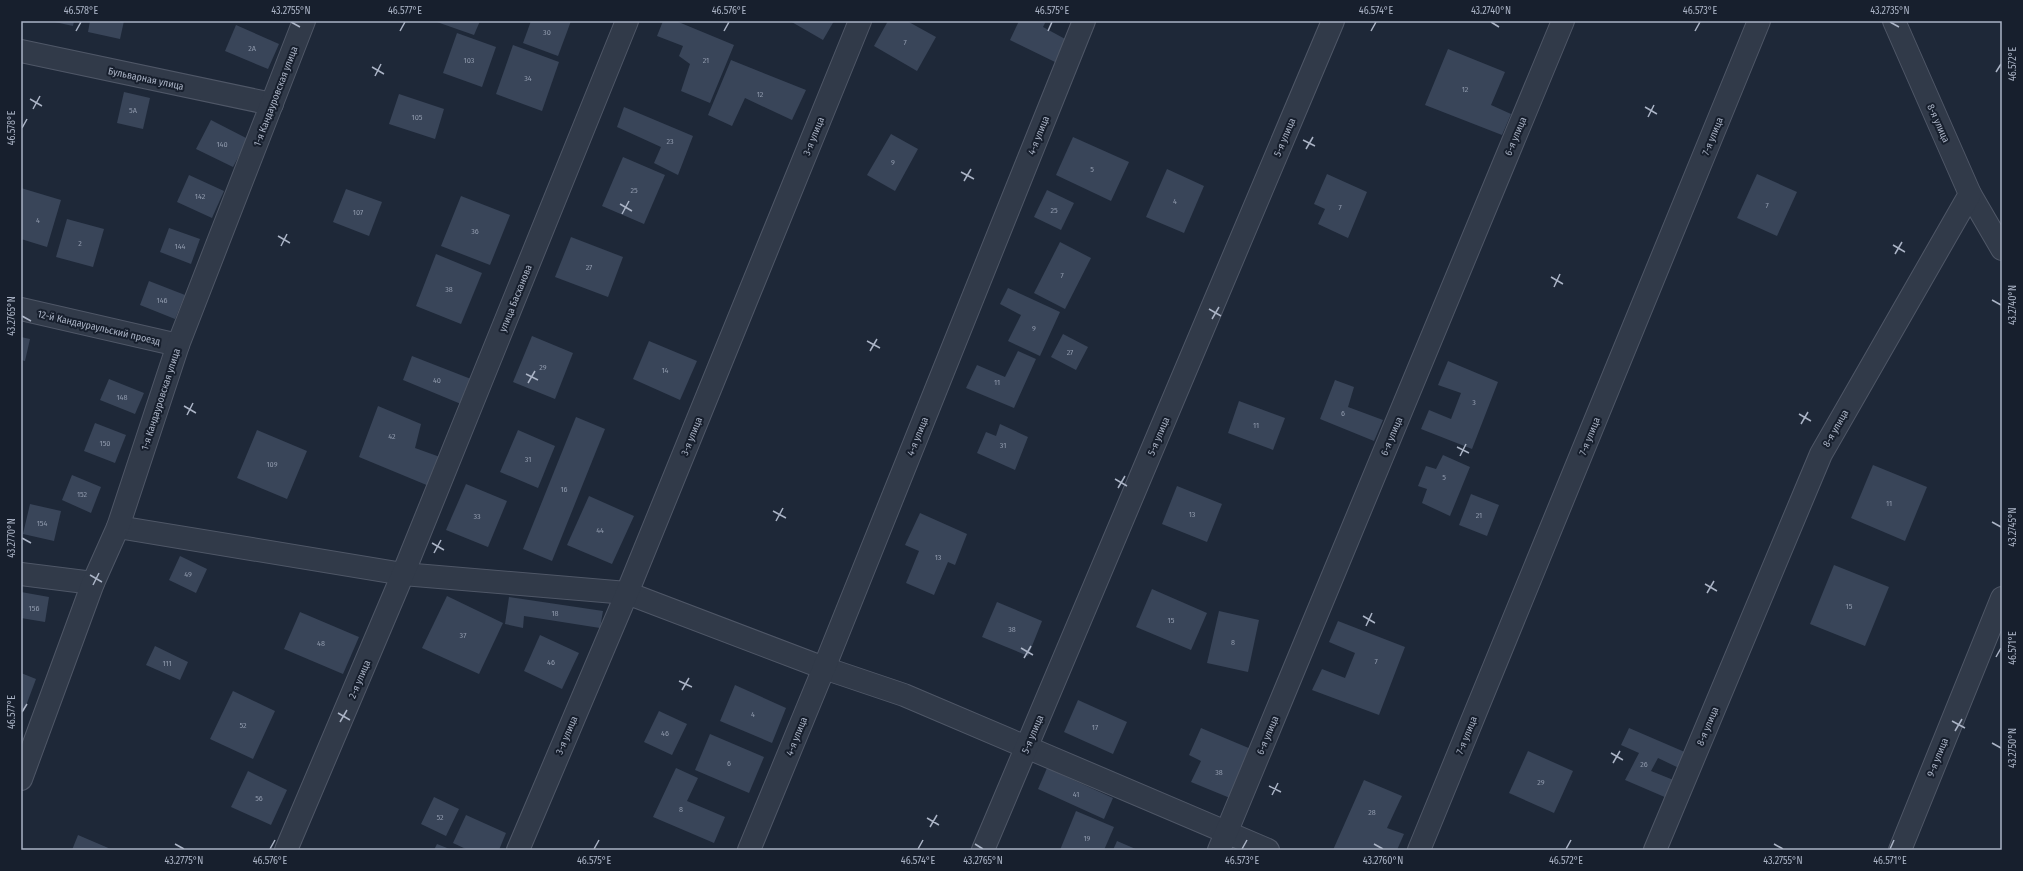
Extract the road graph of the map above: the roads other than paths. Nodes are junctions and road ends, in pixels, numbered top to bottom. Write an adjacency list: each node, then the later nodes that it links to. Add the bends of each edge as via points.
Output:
1 (304, 21): 10 (street, 1-я Кандауровская улица)
2 (627, 21): 17 (street, улица Басханова)
3 (860, 21): 19 (street, 3-я улица)
4 (1084, 21): 21 (street, 4-я улица)
5 (1333, 21): 22 (street, 5-я улица)
6 (1563, 21): 24 (street, 6-я улица)
7 (1759, 21): 30 (street, 7-я улица)
8 (1894, 21): 11 (street, 8-я улица)
9 (21, 51): 10 (street, Бульварная улица)
10 (272, 104): 14 (street, 1-я Кандауровская улица)
11 (1970, 194): 12 (street); 31 (street, 8-я улица, via 1821,454)
12 (2002, 249)
13 (21, 309): 14 (street, 12-й Кандаураульский проезд)
14 (178, 345): 15 (street, 1-я Кандауровская улица)
15 (118, 527): 17 (street); 18 (street, 1-я Кандауровская улица)
16 (21, 574): 18 (street)
17 (403, 574): 19 (street); 25 (street, 2-я улица)
18 (93, 583): 23 (street, 1-я Кандауровская улица)
19 (627, 593): 21 (street); 26 (street, 3-я улица)
20 (2002, 598): 32 (street, 9-я улица)
21 (824, 668): 22 (street, via 904,695); 27 (street, 4-я улица)
22 (1026, 747): 24 (street); 28 (street, 5-я улица)
23 (21, 779)
24 (1223, 841): 29 (street)
25 (286, 850)
26 (518, 850)
27 (749, 850)
28 (983, 850)
29 (1268, 850)
30 (1419, 850)
31 (1655, 850)
32 (1900, 850)

